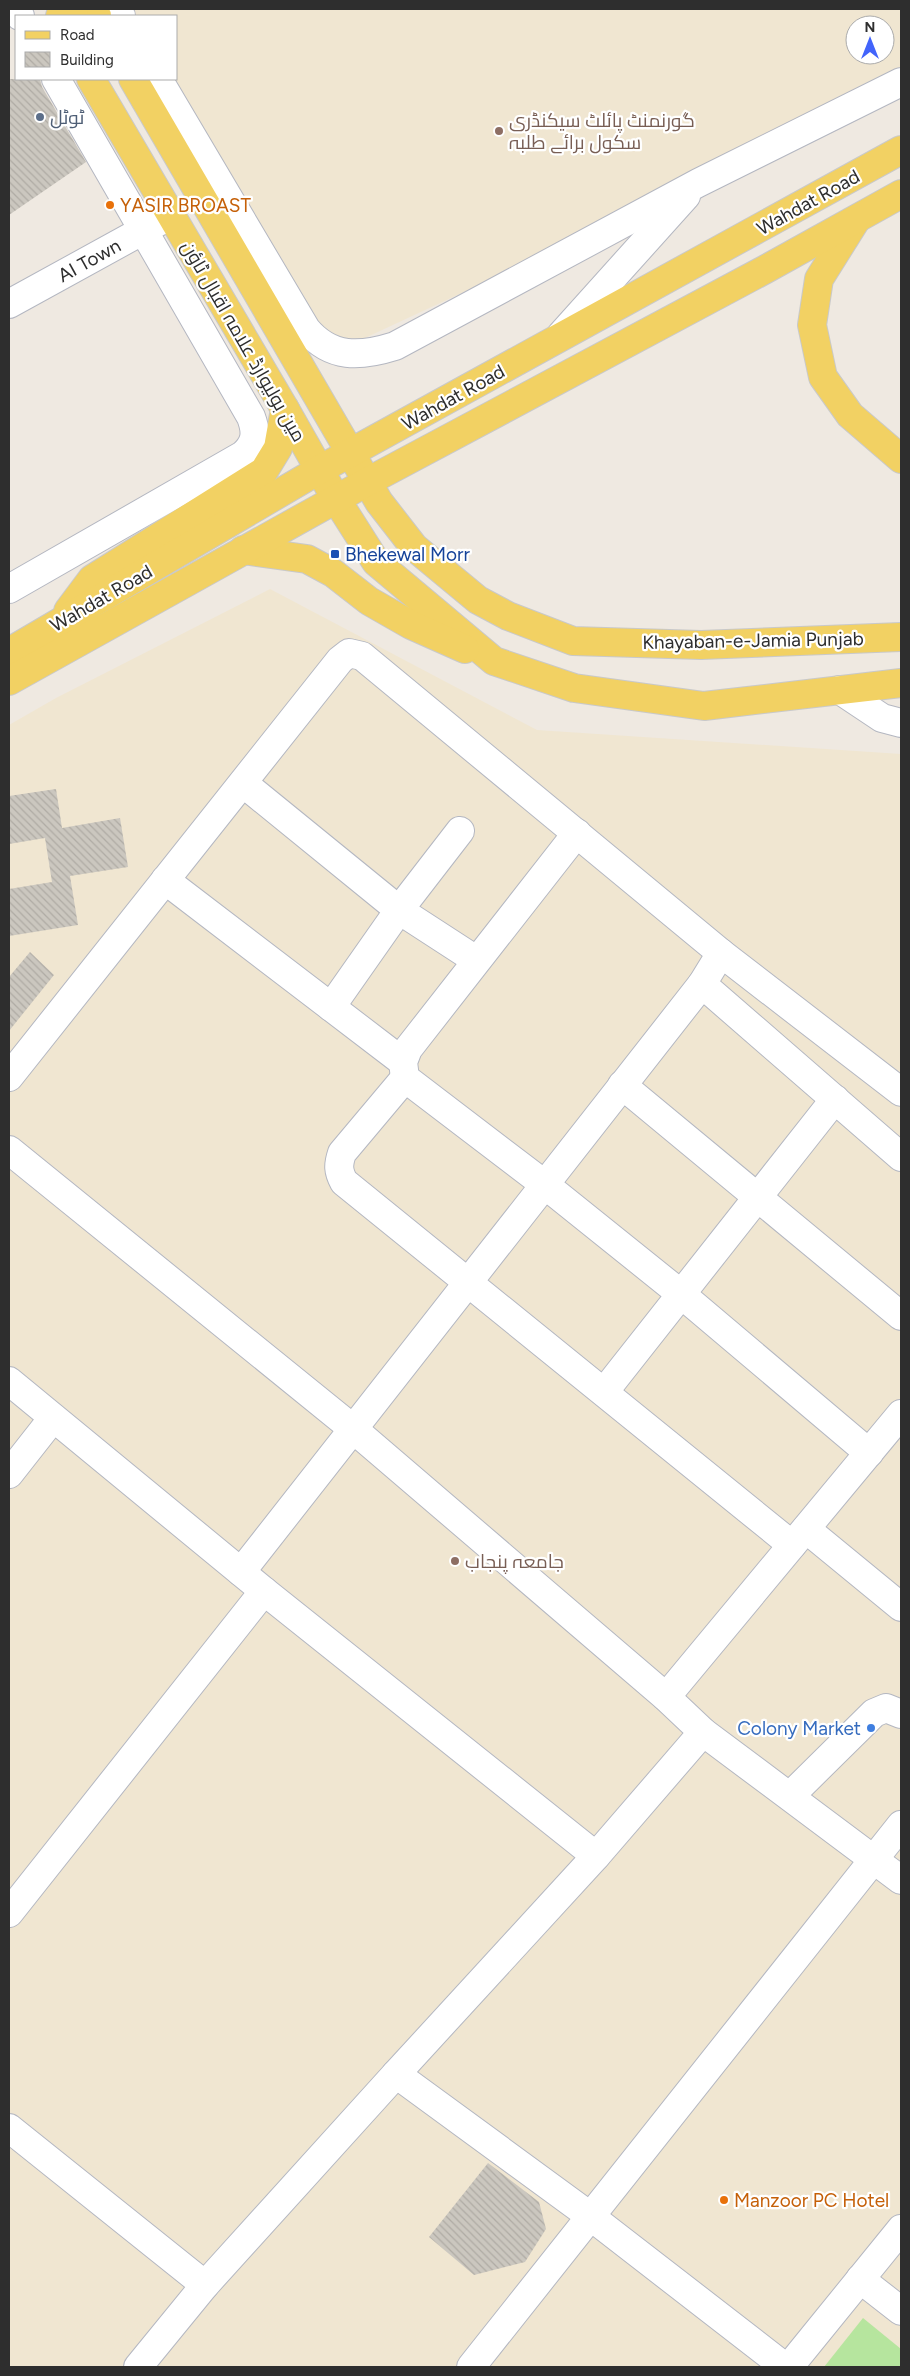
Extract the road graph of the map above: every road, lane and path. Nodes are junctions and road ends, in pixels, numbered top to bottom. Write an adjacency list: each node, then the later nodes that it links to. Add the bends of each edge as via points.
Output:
1 (74, 9): 2 (main road)
2 (62, 15)
3 (57, 80): 14 (street)
4 (92, 80): 12 (main road, مین بولیوارڈ علامہ اقبال ٹاؤن)
5 (134, 80): 15 (main road, مین بولیوارڈ علامہ اقبال ٹاؤن)
6 (159, 80): 15 (street)
7 (901, 82): 9 (street)
8 (901, 150): 10 (main road, Wahdat Road)
9 (698, 183): 15 (street, via 395,346 375,352 354,355 317,341); 17 (street)
10 (840, 186): 13 (main road); 17 (main road, Wahdat Road)
11 (901, 194): 13 (main road, Wahdat Road)
12 (170, 215): 14 (street, AI Town); 18 (main road, مین بولیوارڈ علامہ اقبال ٹاؤن)
13 (858, 216): 20 (main road, via 819,278 812,325 823,377 850,415); 22 (main road, Wahdat Road)
14 (143, 230): 16 (street, AI Town); 25 (street, via 251,417 255,437 251,447 242,455)
15 (261, 273): 19 (main road, مین بولیوارڈ علامہ اقبال ٹاؤن)
16 (9, 304)
17 (556, 340): 19 (main road, Wahdat Road)
18 (285, 409): 21 (main road, مین بولیوارڈ علامہ اقبال ٹاؤن); 26 (main road, via 278,448 264,471 92,579)
19 (350, 453): 21 (main road, Wahdat Road); 22 (main road, مین بولیوارڈ علامہ اقبال ٹاؤن)
20 (901, 459)
21 (319, 470): 23 (main road, مین بولیوارڈ علامہ اقبال ٹاؤن); 26 (main road, Wahdat Road)
22 (367, 482): 23 (main road, Wahdat Road); 27 (main road, Khayaban-e-Jamia Punjab, via 414,547 478,600 508,616 573,641 701,645)
23 (336, 499): 24 (main road, Wahdat Road); 29 (main road, via 376,562)
24 (242, 550): 29 (main road, via 308,559 411,625); 30 (main road, Wahdat Road)
25 (9, 589)
26 (61, 621): 28 (main road, Wahdat Road)
27 (901, 636)
28 (9, 652)
29 (494, 661): 32 (main road, via 574,688 704,706)
30 (9, 681)
31 (901, 683): 32 (main road)
32 (840, 690): 33 (street, via 882,718)
33 (901, 723)
34 (242, 783): 36 (street, via 340,660 350,653 362,656); 37 (street); 38 (street)
35 (460, 831): 38 (street)
36 (577, 833): 39 (street); 40 (street)
37 (165, 880): 42 (street); 44 (street)
38 (399, 910): 40 (street); 42 (street)
39 (721, 953): 41 (street); 46 (street)
40 (476, 960): 43 (street, via 408,1049)
41 (702, 984): 45 (street); 47 (street)
42 (331, 1007): 43 (street)
43 (404, 1070): 50 (street); 52 (street, via 342,1153 339,1173 344,1182)
44 (9, 1077)
45 (622, 1085): 50 (street); 51 (street)
46 (901, 1092)
47 (835, 1099): 49 (street); 51 (street)
48 (9, 1150): 59 (street)
49 (901, 1158)
50 (544, 1184): 52 (street); 53 (street)
51 (757, 1198): 53 (street); 54 (street)
52 (468, 1283): 56 (street); 59 (street)
53 (681, 1294): 56 (street); 60 (street)
54 (901, 1316)
55 (9, 1381): 58 (street)
56 (604, 1392): 62 (street)
57 (901, 1414): 60 (street)
58 (53, 1418): 61 (street); 63 (street)
59 (352, 1428): 63 (street); 66 (street)
60 (869, 1453): 62 (street)
61 (9, 1474)
62 (799, 1537): 65 (street); 66 (street)
63 (241, 1572): 64 (street)
64 (264, 1591): 71 (street); 74 (street)
65 (901, 1607)
66 (666, 1697): 68 (street)
67 (901, 1714): 69 (street, via 886,1708 874,1713)
68 (703, 1732): 69 (street); 71 (street)
69 (790, 1796): 72 (street)
70 (901, 1825): 72 (street)
71 (596, 1856): 75 (street)
72 (875, 1860): 73 (street); 77 (street)
73 (901, 1880)
74 (9, 1913)
75 (396, 2074): 77 (street); 80 (street)
76 (9, 2128): 80 (street)
77 (590, 2216): 83 (street); 84 (street)
78 (901, 2229): 79 (street)
79 (860, 2279): 81 (street); 85 (street)
80 (204, 2285): 82 (street)
81 (901, 2311)
82 (138, 2367)
83 (472, 2367)
84 (785, 2367)
85 (789, 2367)

